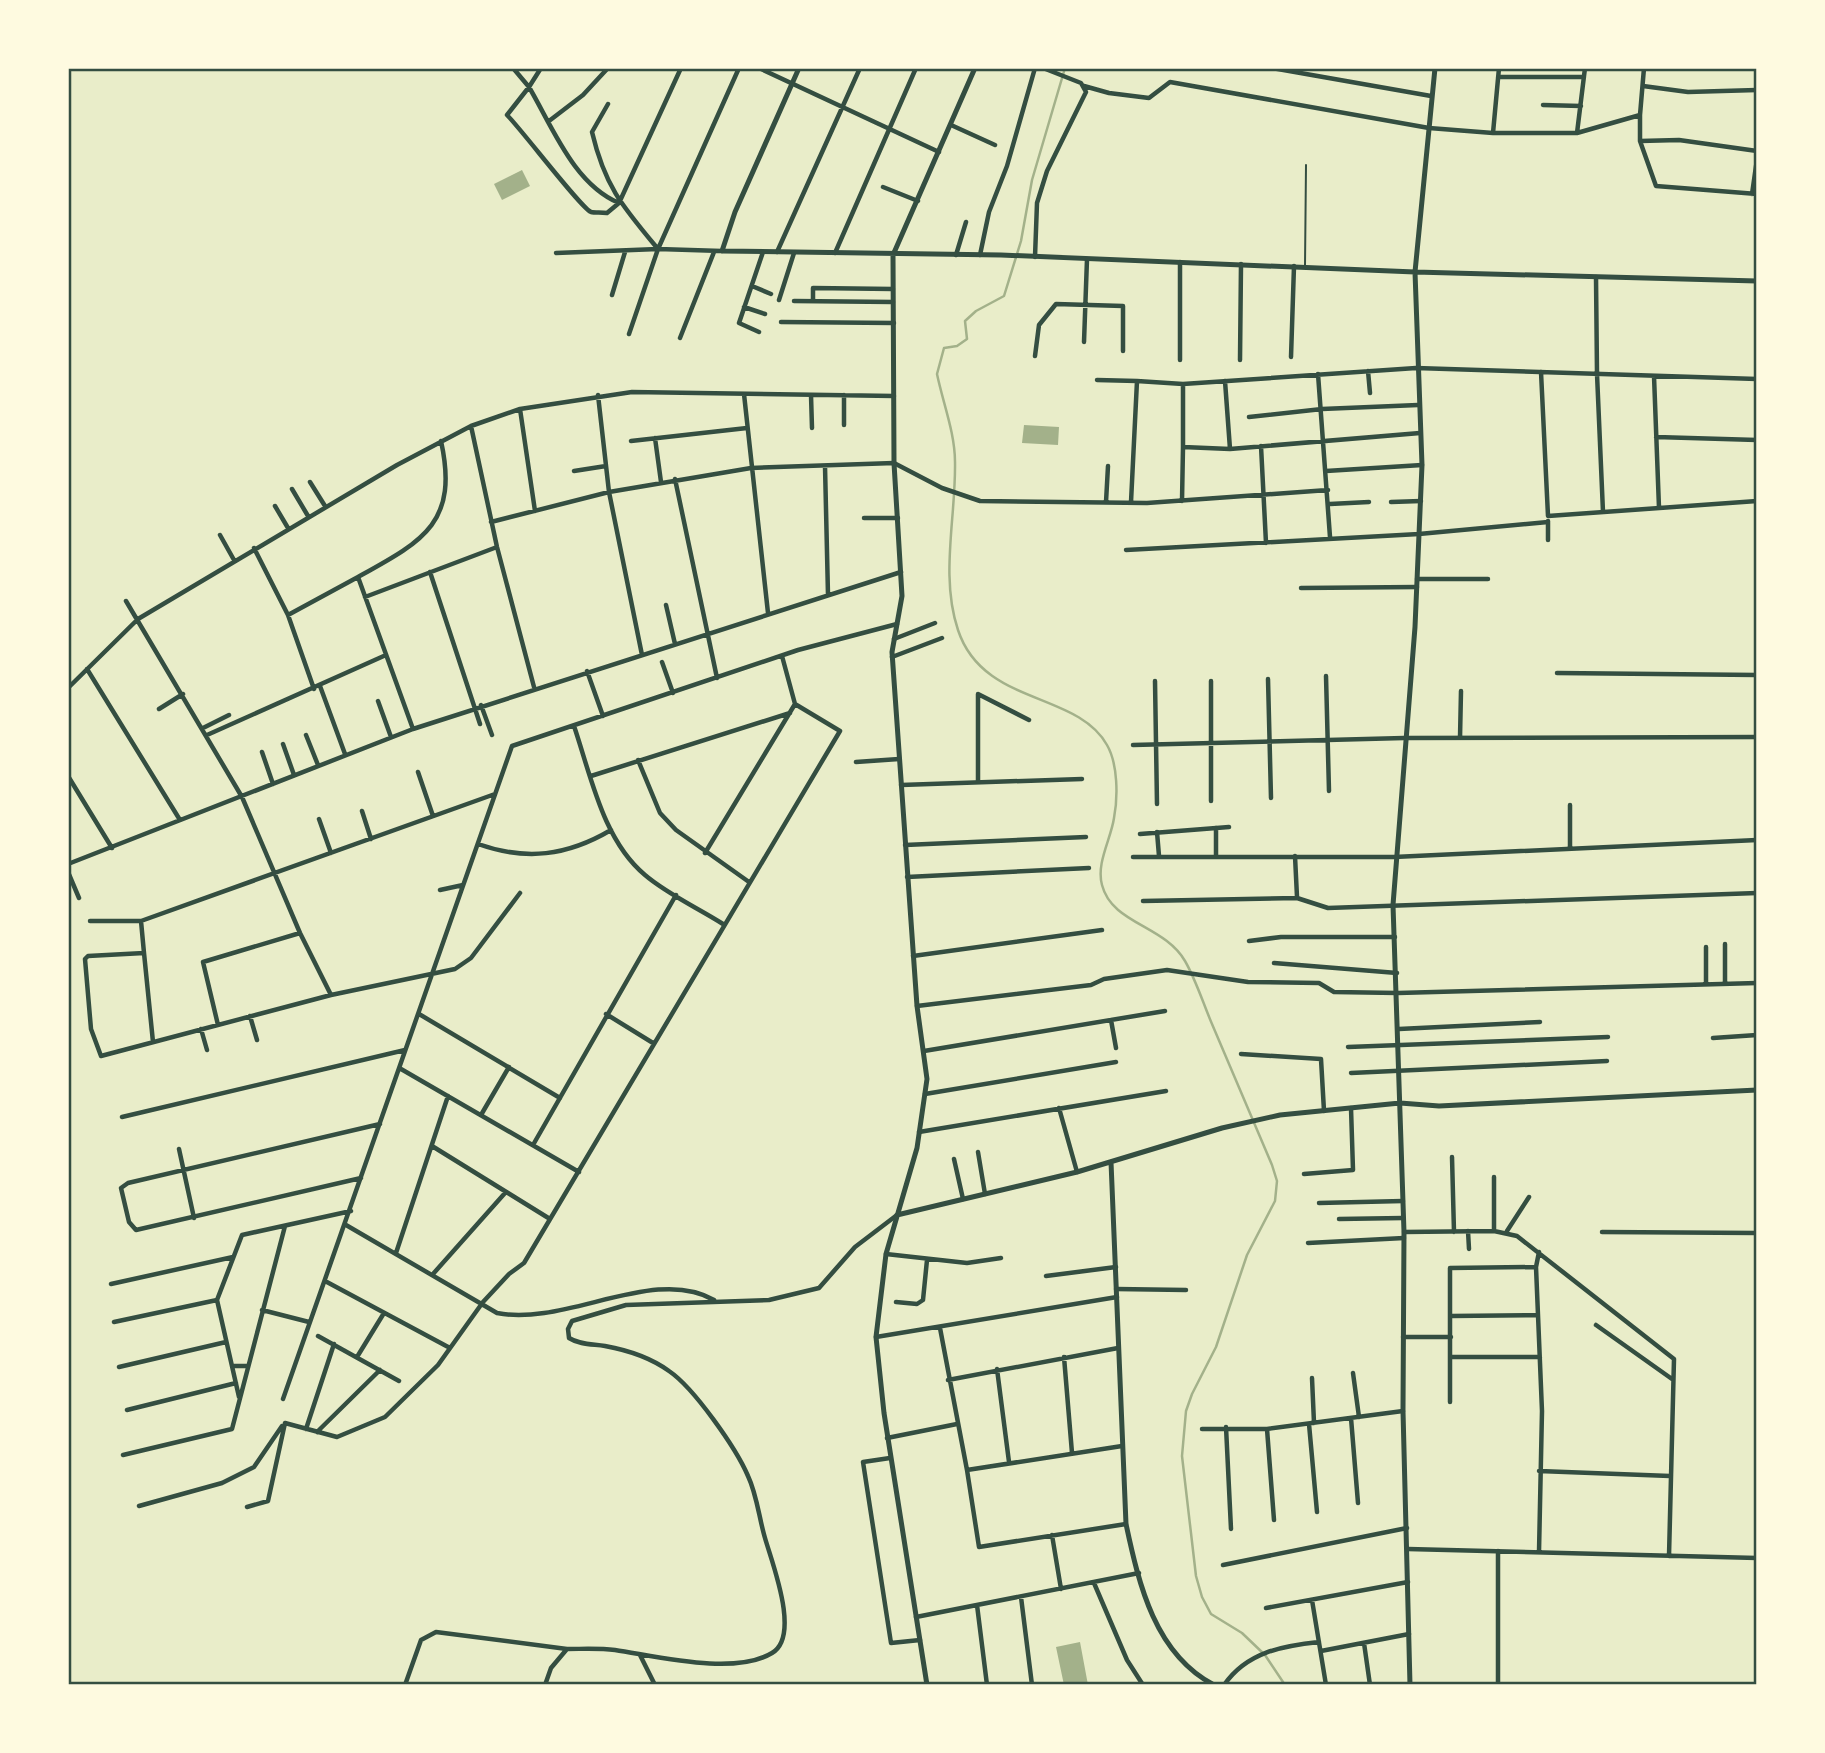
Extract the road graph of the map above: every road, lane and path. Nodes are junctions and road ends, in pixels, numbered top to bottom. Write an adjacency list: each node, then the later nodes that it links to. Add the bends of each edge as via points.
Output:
1 (513, 68): 23 (street)
2 (541, 68): 23 (street)
3 (608, 68): 31 (street)
4 (681, 68): 46 (street)
5 (739, 68): 48 (street)
6 (759, 68): 20 (street)
7 (799, 68): 20 (street)
8 (860, 68): 29 (street)
9 (916, 68): 34 (street)
10 (975, 68): 32 (street)
11 (1035, 68): 59 (street)
12 (1043, 68): 21 (street)
13 (1272, 68): 25 (street)
14 (1435, 68): 25 (street)
15 (1499, 68): 18 (street)
16 (1585, 68): 19 (street)
17 (1644, 68): 22 (street)
18 (1498, 77): 19 (street); 35 (street)
19 (1584, 77): 28 (street)
20 (792, 83): 29 (street); 49 (street)
21 (1084, 86): 33 (street, via 1149,98 1170,82); 60 (street, via 1083,101 1047,171 1037,202)
22 (1643, 86): 24 (street, via 1672,91); 30 (street)
23 (529, 87): 31 (street); 46 (street, via 507,115 581,204 590,211 607,213)
24 (1757, 90)
25 (1431, 96): 33 (street)
26 (608, 104): 46 (street, via 592,132 600,166)
27 (1543, 105): 28 (street)
28 (1581, 106): 36 (street)
29 (843, 107): 34 (street); 53 (street)
30 (1640, 115): 36 (street); 37 (street)
31 (549, 121): 46 (street, via 584,178 601,195)
32 (951, 125): 38 (street); 40 (street)
33 (1429, 128): 35 (street); 66 (street)
34 (889, 129): 40 (street); 56 (street)
35 (1493, 133): 36 (street)
36 (1577, 133)
37 (1640, 141): 39 (street, via 1679,140); 44 (street, via 1656,186)
38 (995, 145)
39 (1757, 151)
40 (940, 152): 45 (street)
41 (1757, 159): 44 (street)
42 (1306, 165): 65 (lane)
43 (883, 187): 45 (street)
44 (1755, 194)
45 (919, 201): 57 (street)
46 (619, 203): 48 (street)
47 (966, 222): 58 (street)
48 (658, 248): 50 (street); 51 (street); 83 (street)
49 (722, 251): 51 (street); 52 (street)
50 (625, 252): 54 (street); 72 (street)
51 (713, 252): 84 (street)
52 (763, 252): 53 (street); 69 (street)
53 (777, 252): 55 (street)
54 (556, 253)
55 (794, 253): 56 (street); 73 (street)
56 (835, 254): 57 (street)
57 (893, 255): 58 (street); 70 (street)
58 (956, 255): 59 (street)
59 (980, 255): 60 (street)
60 (1033, 257): 61 (street)
61 (1087, 259): 62 (street); 77 (street)
62 (1180, 262): 63 (street); 89 (street)
63 (1241, 264): 64 (street); 90 (street)
64 (1294, 266): 65 (street); 88 (street)
65 (1305, 267): 66 (street)
66 (1415, 272): 67 (street); 91 (street)
67 (1596, 276): 68 (street); 95 (street)
68 (1757, 281)
69 (752, 286): 71 (street); 78 (street)
70 (893, 289): 75 (street, via 813,288); 76 (street)
71 (771, 294)
72 (612, 295)
73 (779, 300)
74 (794, 301): 75 (street)
75 (813, 301): 76 (street)
76 (893, 302): 81 (street)
77 (1084, 306): 85 (street); 86 (street, via 1123,306); 87 (street, via 1055,304 1039,325)
78 (744, 307): 79 (street); 82 (street, via 738,323)
79 (765, 314)
80 (781, 322): 81 (street)
81 (894, 323): 107 (street)
82 (760, 332)
83 (629, 334)
84 (680, 338)
85 (1084, 342)
86 (1124, 351)
87 (1035, 356)
88 (1292, 357)
89 (1180, 360)
90 (1240, 360)
91 (1416, 368): 92 (street); 93 (street); 108 (street)
92 (1368, 371): 94 (street); 102 (street)
93 (1541, 372): 95 (street); 157 (street)
94 (1318, 374): 100 (street); 110 (street)
95 (1597, 374): 96 (street); 153 (street)
96 (1654, 376): 97 (street); 117 (street)
97 (1757, 379)
98 (1097, 380): 99 (street)
99 (1137, 381): 101 (street); 145 (street)
100 (1224, 381): 101 (street); 125 (street)
101 (1183, 384): 124 (street)
102 (1370, 393)
103 (744, 394): 104 (street); 105 (street); 114 (street)
104 (598, 395): 109 (street); 128 (street)
105 (811, 395): 106 (street); 115 (street)
106 (844, 395): 107 (street); 112 (street)
107 (894, 396): 126 (street)
108 (1419, 405): 110 (street); 116 (street)
109 (520, 409): 113 (street); 152 (street)
110 (1322, 409): 111 (street); 122 (street)
111 (1249, 417)
112 (844, 425)
113 (471, 426): 119 (street); 158 (street)
114 (747, 428): 118 (street); 131 (street)
115 (812, 428)
116 (1420, 433): 122 (street); 127 (street)
117 (1656, 437): 120 (street); 151 (street)
118 (655, 439): 121 (street); 136 (street)
119 (441, 440): 150 (street); 171 (street, via 446,463 442,508 434,526 397,556)
120 (1757, 440)
121 (631, 441)
122 (1325, 441): 123 (street); 133 (street)
123 (1261, 446): 125 (street); 140 (street)
124 (1183, 447): 125 (street); 141 (street)
125 (1230, 449)
126 (894, 463): 129 (street); 144 (street, via 980,501); 156 (street)
127 (1422, 465): 133 (street); 142 (street)
128 (606, 466): 132 (street); 139 (street)
129 (825, 466): 131 (street); 176 (street)
130 (1108, 466): 144 (street)
131 (751, 468): 134 (street); 180 (street)
132 (574, 471)
133 (1326, 471): 138 (street)
134 (675, 479): 136 (street); 185 (street)
135 (310, 482): 150 (street)
136 (661, 482): 139 (street)
137 (292, 489): 154 (street)
138 (1328, 490): 140 (street); 148 (street)
139 (609, 492): 152 (street); 190 (street)
140 (1263, 495): 141 (street); 164 (street)
141 (1182, 501): 145 (street)
142 (1420, 501): 147 (street); 160 (street)
143 (1757, 501): 151 (street)
144 (1107, 502): 145 (street)
145 (1131, 502)
146 (1369, 502): 148 (street)
147 (1391, 502)
148 (1330, 505): 162 (street)
149 (275, 506): 159 (street)
150 (325, 506): 154 (street)
151 (1659, 508): 153 (street)
152 (535, 511): 158 (street)
153 (1603, 512): 157 (street)
154 (308, 516): 159 (street)
155 (864, 518): 156 (street)
156 (898, 518): 170 (street)
157 (1548, 519): 160 (street); 163 (street)
158 (491, 522): 165 (street)
159 (288, 528): 166 (street)
160 (1419, 534): 162 (street); 172 (street)
161 (220, 535): 168 (street)
162 (1330, 537): 164 (street)
163 (1548, 540)
164 (1266, 543): 167 (street)
165 (497, 547): 169 (street); 204 (street)
166 (254, 548): 168 (street); 181 (street)
167 (1126, 550)
168 (234, 559): 182 (street)
169 (430, 572): 177 (street); 213 (street)
170 (901, 572): 176 (street); 184 (street)
171 (358, 578): 177 (street); 181 (street)
172 (1417, 579): 173 (street); 174 (street)
173 (1488, 579)
174 (1416, 587): 175 (street); 228 (street)
175 (1301, 588)
176 (828, 594): 180 (street)
177 (365, 597): 189 (street)
178 (126, 601): 182 (street)
179 (666, 605): 188 (street)
180 (768, 613): 185 (street)
181 (288, 615): 206 (street)
182 (138, 619): 194 (street); 208 (street)
183 (935, 623): 187 (street)
184 (897, 624): 187 (street); 191 (street)
185 (706, 634): 188 (street); 199 (street)
186 (942, 638): 192 (street)
187 (894, 639): 192 (street)
188 (676, 644): 190 (street)
189 (386, 655): 203 (street); 222 (street)
190 (642, 655): 195 (street)
191 (782, 656): 199 (street); 211 (street)
192 (892, 657): 238 (street)
193 (662, 662): 209 (street)
194 (87, 669): 205 (street); 260 (street)
195 (587, 671): 204 (street); 217 (street)
196 (1557, 673): 197 (street)
197 (1757, 675)
198 (1326, 676): 230 (street)
199 (717, 678): 209 (street)
200 (1268, 679): 231 (street)
201 (1155, 681): 235 (street)
202 (1211, 681): 232 (street)
203 (320, 686): 206 (street); 237 (street)
204 (534, 687): 212 (street)
205 (68, 688)
206 (314, 689): 223 (street)
207 (1461, 691): 229 (street)
208 (183, 694): 214 (street); 221 (street)
209 (673, 694): 217 (street)
210 (378, 701): 226 (street)
211 (795, 704): 215 (street); 285 (street, via 841,731)
212 (481, 705): 213 (street); 225 (street)
213 (475, 708): 219 (street); 222 (street)
214 (159, 709)
215 (790, 713): 239 (street); 274 (street)
216 (229, 715): 221 (street)
217 (603, 716): 220 (street)
218 (1029, 720): 247 (street, via 978,694)
219 (480, 724)
220 (574, 726): 245 (street); 251 (street, via 512,746)
221 (203, 728): 223 (street)
222 (413, 729): 226 (street)
223 (207, 735): 252 (street)
224 (306, 735): 241 (street)
225 (492, 735)
226 (391, 737): 237 (street)
227 (1757, 737): 229 (street)
228 (1404, 738): 229 (street); 230 (street); 279 (street)
229 (1460, 738)
230 (1327, 740): 231 (street); 250 (street)
231 (1269, 742): 232 (street); 253 (street)
232 (1211, 743): 235 (street); 254 (street)
233 (283, 744): 243 (street)
234 (1133, 745): 235 (street)
235 (1156, 745): 255 (street)
236 (262, 752): 248 (street)
237 (345, 754): 241 (street)
238 (899, 759): 240 (street); 249 (street)
239 (638, 760): 245 (street); 274 (street, via 660,813)
240 (856, 762)
241 (318, 765): 243 (street)
242 (418, 772): 258 (street)
243 (295, 775): 248 (street)
244 (68, 776): 271 (street)
245 (591, 776): 263 (street)
246 (1082, 779): 247 (street)
247 (978, 782): 249 (street)
248 (273, 784): 252 (street)
249 (901, 785): 270 (street)
250 (1329, 791)
251 (495, 794): 258 (street); 269 (street)
252 (242, 797): 260 (street); 283 (street)
253 (1270, 798)
254 (1212, 801)
255 (1157, 804)
256 (1570, 805): 272 (street)
257 (362, 811): 267 (street)
258 (433, 816): 267 (street)
259 (319, 819): 273 (street)
260 (180, 821): 271 (street)
261 (1229, 827): 262 (street)
262 (1216, 828): 264 (street); 275 (street)
263 (611, 830): 269 (street, via 564,852 505,853); 290 (street, via 645,876)
264 (1157, 832): 265 (street); 276 (street)
265 (1140, 834)
266 (1086, 837): 270 (street)
267 (371, 839): 273 (street)
268 (1757, 840): 272 (street)
269 (478, 844): 286 (street)
270 (905, 845): 284 (street)
271 (112, 848): 280 (street)
272 (1570, 849): 279 (street)
273 (331, 852): 283 (street)
274 (705, 852): 285 (street)
275 (1216, 855): 276 (street); 277 (street)
276 (1159, 856): 278 (street)
277 (1295, 856): 279 (street); 292 (street)
278 (1133, 857)
279 (1394, 857): 294 (street)
280 (68, 864)
281 (1089, 868): 284 (street)
282 (68, 872): 291 (street)
283 (274, 872): 296 (street); 299 (street)
284 (907, 877): 305 (street)
285 (749, 882): 297 (street)
286 (464, 885): 287 (street); 308 (street)
287 (440, 890)
288 (520, 893): 308 (street, via 471,958 455,969)
289 (1757, 893): 294 (street)
290 (676, 895): 297 (street); 317 (street)
291 (79, 898)
292 (1297, 898): 293 (street); 294 (street, via 1328,908)
293 (1143, 901)
294 (1393, 905): 300 (street)
295 (90, 921): 296 (street)
296 (141, 921): 304 (street)
297 (723, 924): 329 (street)
298 (1102, 930): 305 (street)
299 (300, 933): 313 (street); 321 (street, via 204,962)
300 (1395, 937): 301 (street); 307 (street)
301 (1249, 941)
302 (1725, 944): 311 (street)
303 (1706, 947): 310 (street)
304 (144, 953): 328 (street); 328 (street, via 86,957 90,1028 101,1056)
305 (914, 956): 314 (street)
306 (1274, 963): 307 (street)
307 (1397, 973): 312 (street)
308 (431, 974): 313 (street); 316 (street)
309 (1757, 983): 311 (street)
310 (1706, 984): 311 (street); 312 (street)
311 (1725, 984)
312 (1398, 993): 314 (street, via 1334,992 1319,983 1248,982 1167,970 1091,985); 323 (street)
313 (331, 995): 318 (street)
314 (917, 1006): 335 (street)
315 (1165, 1011): 319 (street)
316 (419, 1014): 334 (street); 339 (street)
317 (606, 1014): 329 (street); 347 (street)
318 (250, 1016): 321 (street); 327 (street)
319 (1111, 1020): 332 (street); 335 (street)
320 (1540, 1022): 323 (street)
321 (218, 1025): 322 (street)
322 (201, 1029): 328 (street); 333 (street)
323 (1399, 1029): 331 (street)
324 (1757, 1035): 326 (street)
325 (1608, 1037): 331 (street)
326 (1713, 1038)
327 (257, 1040)
328 (153, 1042)
329 (653, 1043): 364 (street)
330 (1348, 1047): 331 (street)
331 (1399, 1047): 341 (street)
332 (1116, 1048)
333 (207, 1050)
334 (405, 1050): 340 (street); 353 (street)
335 (923, 1051): 345 (street)
336 (1241, 1054): 351 (street, via 1321,1059)
337 (1607, 1061): 341 (street)
338 (1116, 1062): 345 (street)
339 (509, 1067): 347 (street); 352 (street)
340 (401, 1069): 346 (street); 354 (street)
341 (1400, 1072): 342 (street); 348 (street)
342 (1351, 1073)
343 (1757, 1090): 348 (street, via 1439,1106)
344 (1166, 1091): 349 (street)
345 (925, 1094): 355 (street)
346 (448, 1096): 352 (street); 357 (street)
347 (560, 1098): 356 (street)
348 (1400, 1103): 350 (street); 373 (street)
349 (1059, 1108): 355 (street); 365 (street)
350 (1351, 1108): 351 (street); 366 (street, via 1353,1170)
351 (1324, 1111): 362 (street, via 1222,1128)
352 (481, 1115): 356 (street)
353 (122, 1117)
354 (380, 1124): 363 (street); 368 (street)
355 (919, 1132): 376 (street)
356 (533, 1145): 364 (street)
357 (432, 1146): 369 (street); 393 (street)
358 (179, 1149): 363 (street)
359 (978, 1152): 370 (street)
360 (1452, 1157): 383 (street)
361 (954, 1158): 372 (street)
362 (1111, 1163): 365 (street); 398 (street)
363 (184, 1170): 377 (street); 377 (street, via 128,1183 121,1188 122,1196 136,1230)
364 (579, 1172): 379 (street)
365 (1077, 1172): 370 (street)
366 (1304, 1174)
367 (1494, 1177): 385 (street)
368 (362, 1178): 375 (street); 377 (street)
369 (505, 1193): 379 (street); 400 (street)
370 (985, 1194): 372 (street)
371 (1529, 1197): 386 (street)
372 (963, 1199): 376 (street)
373 (1403, 1201): 374 (street); 378 (street)
374 (1319, 1203)
375 (351, 1211): 381 (street); 382 (street)
376 (897, 1215): 394 (street); 408 (street, via 855,1247 818,1288 769,1300)
377 (194, 1218)
378 (1403, 1218): 380 (street); 389 (street)
379 (550, 1219): 410 (street, via 524,1263)
380 (1339, 1220)
381 (346, 1225): 393 (street); 402 (street)
382 (285, 1226): 395 (street, via 242,1235); 411 (street)
383 (1454, 1231): 384 (street); 389 (street)
384 (1468, 1231): 385 (street); 391 (street)
385 (1494, 1231): 386 (street)
386 (1507, 1231): 392 (street)
387 (1602, 1232): 388 (street)
388 (1757, 1233)
389 (1404, 1235): 390 (street); 420 (street)
390 (1308, 1243)
391 (1469, 1249)
392 (1539, 1252): 399 (street); 439 (street, via 1674,1359)
393 (396, 1254): 400 (street)
394 (886, 1254): 397 (street); 422 (street)
395 (234, 1257): 403 (street); 407 (street)
396 (1001, 1258): 397 (street, via 967,1263)
397 (927, 1259): 409 (street, via 923,1300 917,1304)
398 (1115, 1267): 401 (street); 404 (street)
399 (1536, 1267): 413 (street); 414 (street, via 1450,1268)
400 (433, 1274): 410 (street)
401 (1046, 1276)
402 (325, 1281): 412 (street); 416 (street)
403 (111, 1284)
404 (1116, 1289): 405 (street); 406 (street)
405 (1186, 1290)
406 (1117, 1297): 418 (street); 425 (street)
407 (217, 1300): 415 (street); 423 (street)
408 (715, 1301): 410 (street, via 699,1291 652,1292 527,1317 497,1313); 496 (street, via 626,1305 582,1316 568,1329 569,1338 575,1341 652,1361 698,1398 748,1476 780,1585 784,1629 782,1641 771,1654 705,1664)
409 (896, 1302)
410 (483, 1303): 426 (street)
411 (262, 1310): 416 (street); 432 (street)
412 (384, 1313): 426 (street); 427 (street)
413 (1538, 1315): 414 (street); 430 (street)
414 (1451, 1316): 421 (street)
415 (114, 1322)
416 (309, 1322): 443 (street)
417 (1596, 1325): 439 (street)
418 (940, 1328): 422 (street); 438 (street)
419 (318, 1336): 424 (street)
420 (1403, 1337): 421 (street); 446 (street)
421 (1451, 1337): 429 (street)
422 (876, 1338): 457 (street)
423 (226, 1342): 431 (street); 433 (street)
424 (334, 1344): 427 (street); 453 (street)
425 (1118, 1348): 428 (street); 458 (street)
426 (450, 1349): 456 (street, via 386,1417 337,1437)
427 (357, 1357): 435 (street)
428 (1064, 1357): 434 (street); 459 (street)
429 (1451, 1357): 430 (street); 444 (street)
430 (1540, 1357): 464 (street)
431 (233, 1366): 432 (street); 441 (street)
432 (248, 1366): 442 (street)
433 (119, 1367)
434 (998, 1369): 438 (street); 462 (street)
435 (380, 1370): 440 (street); 456 (street)
436 (1353, 1373): 447 (street)
437 (1312, 1378): 450 (street)
438 (948, 1380): 451 (street)
439 (1673, 1380): 465 (street)
440 (399, 1381)
441 (236, 1384): 442 (street); 445 (street)
442 (240, 1398): 460 (street, via 232,1429)
443 (282, 1399)
444 (1450, 1402)
445 (127, 1410)
446 (1403, 1411): 447 (street); 472 (street)
447 (1359, 1417): 448 (street)
448 (1350, 1418): 450 (street); 466 (street)
449 (285, 1423): 453 (street); 467 (street, via 254,1467 222,1483); 468 (street, via 268,1501)
450 (1312, 1423): 455 (street); 469 (street)
451 (957, 1424): 457 (street); 463 (street)
452 (1226, 1427): 454 (street); 455 (street); 473 (street)
453 (306, 1429): 456 (street)
454 (1202, 1429)
455 (1267, 1429): 470 (street)
456 (317, 1432)
457 (887, 1438): 461 (street)
458 (1122, 1446): 459 (street); 471 (street)
459 (1072, 1453): 462 (street)
460 (123, 1455)
461 (890, 1458): 489 (street); 491 (street, via 863,1462 891,1643)
462 (1009, 1462): 463 (street)
463 (967, 1470): 474 (street, via 979,1547)
464 (1539, 1471): 465 (street); 477 (street)
465 (1670, 1476): 478 (street)
466 (1358, 1503)
467 (139, 1506)
468 (247, 1507)
469 (1317, 1512)
470 (1274, 1520)
471 (1126, 1524): 474 (street); 481 (street)
472 (1407, 1528): 475 (street); 480 (street)
473 (1231, 1529)
474 (1052, 1535): 484 (street)
475 (1408, 1549): 476 (street); 482 (street)
476 (1499, 1551): 477 (street); 509 (street)
477 (1539, 1552): 478 (street)
478 (1669, 1556): 479 (street)
479 (1757, 1558)
480 (1223, 1565)
481 (1139, 1573): 483 (street); 504 (street, via 1159,1630 1175,1656)
482 (1408, 1582): 486 (street); 490 (street)
483 (1094, 1583): 484 (street); 503 (street, via 1127,1660)
484 (1061, 1589): 485 (street)
485 (1021, 1597): 487 (street); 502 (street)
486 (1312, 1600): 488 (street); 492 (street)
487 (977, 1605): 489 (street); 501 (street)
488 (1266, 1608)
489 (916, 1616): 491 (street)
490 (1410, 1634): 493 (street); 508 (street)
491 (920, 1640): 500 (street)
492 (1319, 1642): 495 (street); 505 (street, via 1280,1647 1253,1658)
493 (1364, 1643): 495 (street); 507 (street)
494 (567, 1649): 496 (street); 497 (street, via 436,1632 421,1640); 498 (street, via 551,1668)
495 (1321, 1651): 506 (street)
496 (640, 1655): 499 (street)
497 (405, 1685)
498 (545, 1685)
499 (655, 1685)
500 (927, 1685)
501 (987, 1685)
502 (1032, 1685)
503 (1143, 1685)
504 (1214, 1685)
505 (1224, 1685)
506 (1326, 1685)
507 (1370, 1685)
508 (1410, 1685)
509 (1498, 1685)

